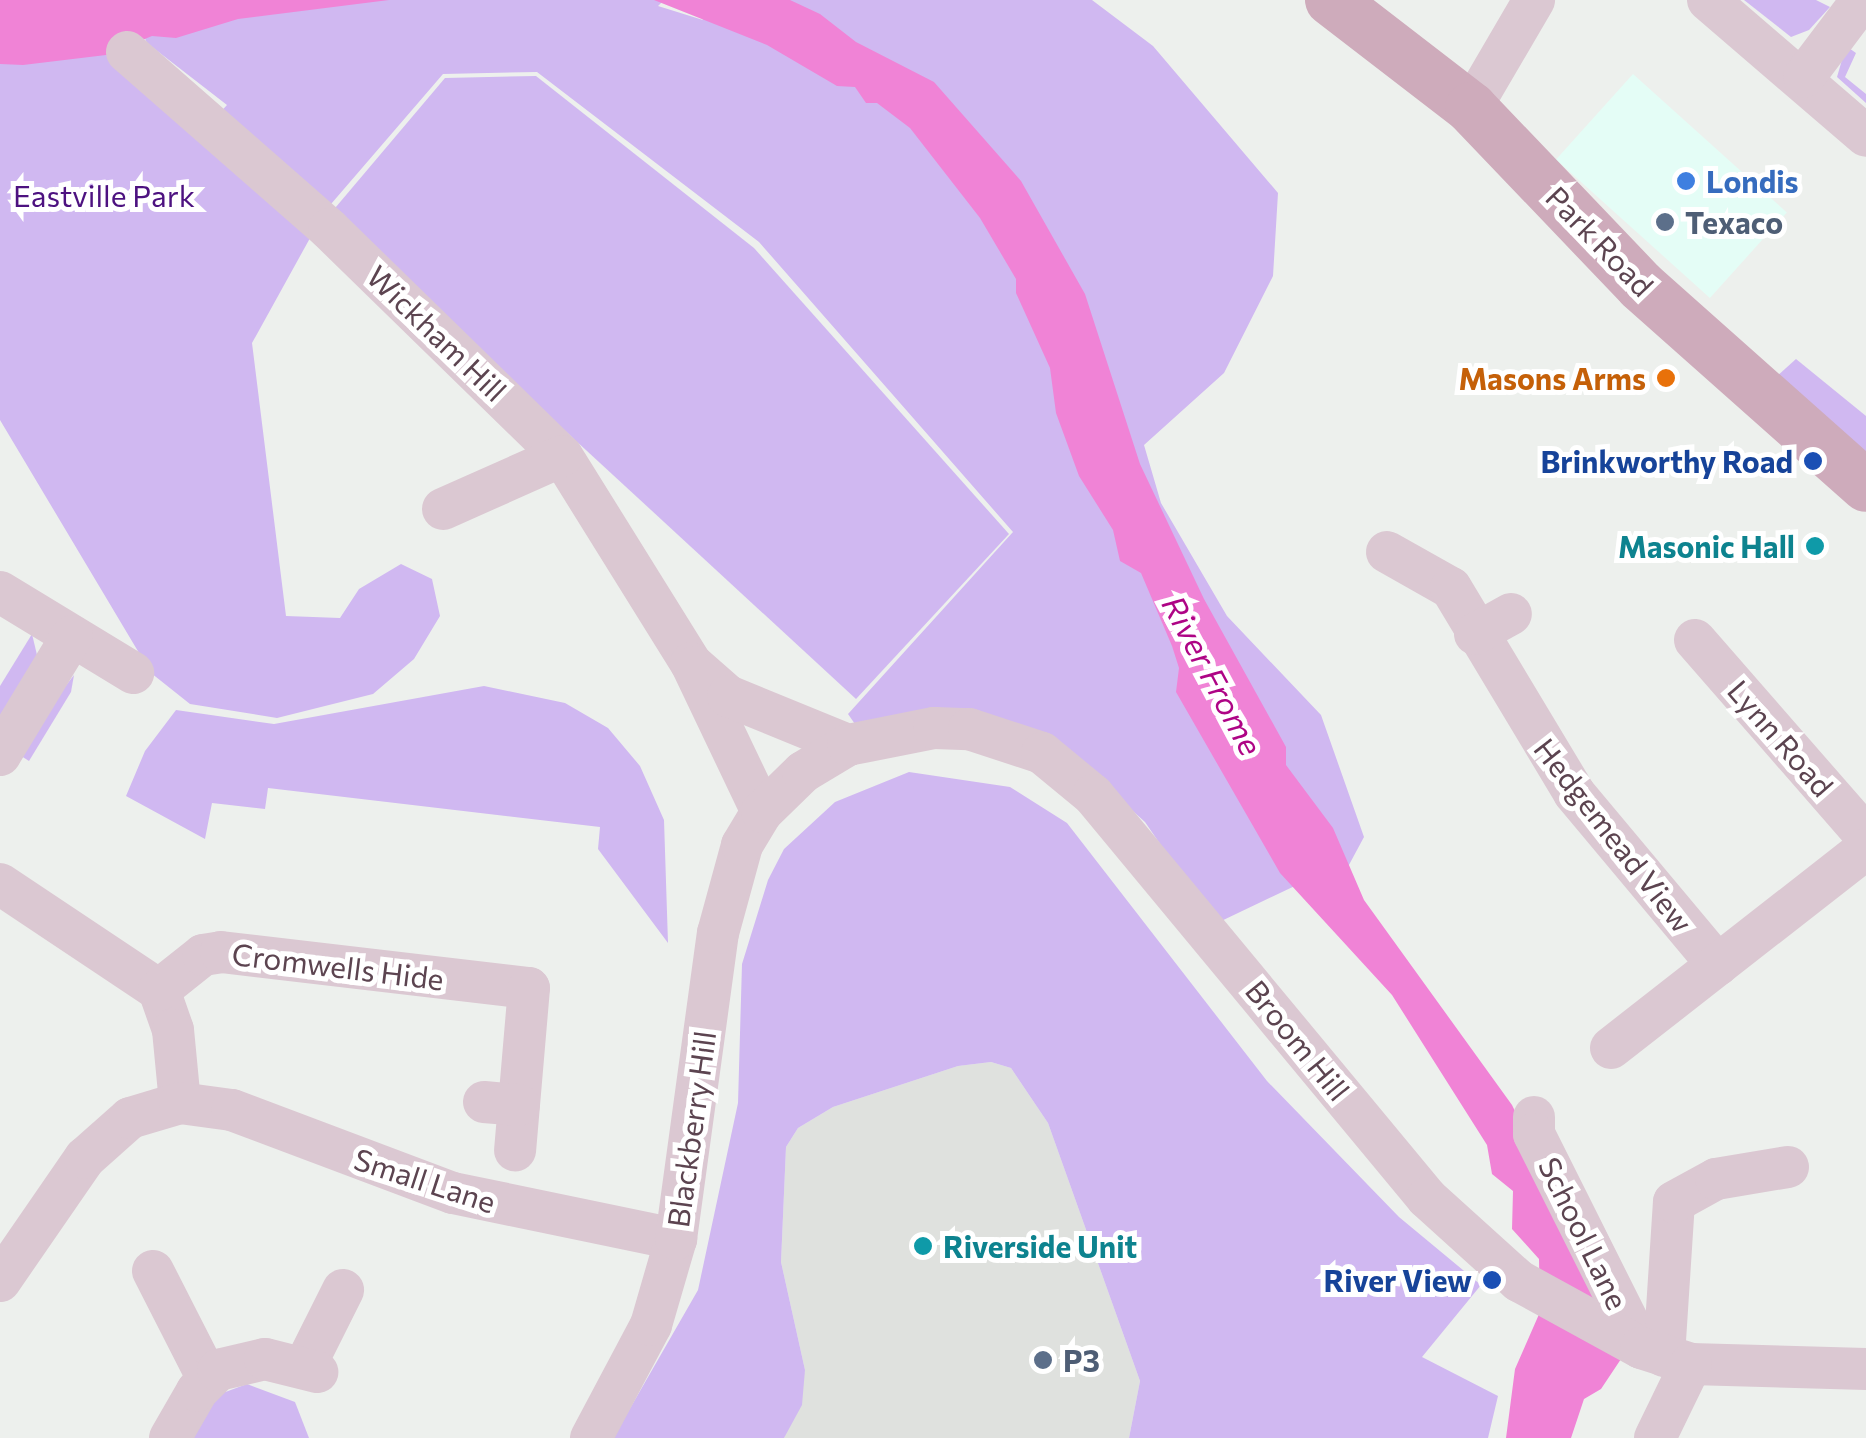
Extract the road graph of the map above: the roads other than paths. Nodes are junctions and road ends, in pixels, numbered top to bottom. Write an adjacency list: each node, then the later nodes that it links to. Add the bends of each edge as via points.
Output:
1 (1331, 0): 7 (main road, Park Road)
2 (1534, 0): 7 (street)
3 (1708, 0): 6 (street)
4 (1862, 0): 6 (street)
5 (127, 52): 9 (street, Wickham Hill, via 329,228)
6 (1804, 77): 8 (street)
7 (1471, 108): 10 (main road, Park Road, via 1641,286)
8 (1866, 136)
9 (562, 456): 11 (street); 16 (street, Wickham Hill)
10 (1866, 486)
11 (443, 509)
12 (1387, 552): 24 (street, Hedgemead View, via 1452,588 1493,624 1574,793)
13 (0, 592): 14 (street)
14 (72, 636): 17 (street); 19 (street)
15 (1695, 640): 21 (street, Lynn Road)
16 (691, 664): 18 (street, Wickham Hill, via 728,696); 20 (street, Wickham Hill)
17 (133, 673)
18 (848, 746): 20 (street, Broom Hill, via 803,772); 35 (street, Broom Hill, via 934,728 968,729 1042,753 1093,795 1426,1198 1527,1286)
19 (0, 755)
20 (762, 812): 31 (street, Blackberry Hill, via 742,845 718,932)
21 (1866, 836)
22 (1866, 849): 24 (street)
23 (0, 884): 25 (street)
24 (1718, 965): 26 (street)
25 (159, 990): 27 (street, via 173,1030); 29 (street, Cromwells Hide, via 203,956 221,952 540,990 502,1104)
26 (1611, 1048)
27 (180, 1103): 31 (street, Small Lane, via 232,1110 468,1197); 33 (street, via 130,1118 109,1134)
28 (1534, 1116): 35 (street, School Lane, via 1534,1134)
29 (516, 1150)
30 (1788, 1168): 35 (street, via 1716,1180 1674,1202)
31 (676, 1240): 39 (street, Blackberry Hill, via 651,1325)
32 (153, 1271): 37 (street)
33 (3, 1272)
34 (343, 1290): 37 (street, via 311,1369 254,1360)
35 (1656, 1352): 36 (street, Broom Hill); 40 (street)
36 (1866, 1369)
37 (207, 1377): 38 (street)
38 (170, 1438)
39 (591, 1438)
40 (1655, 1438)

